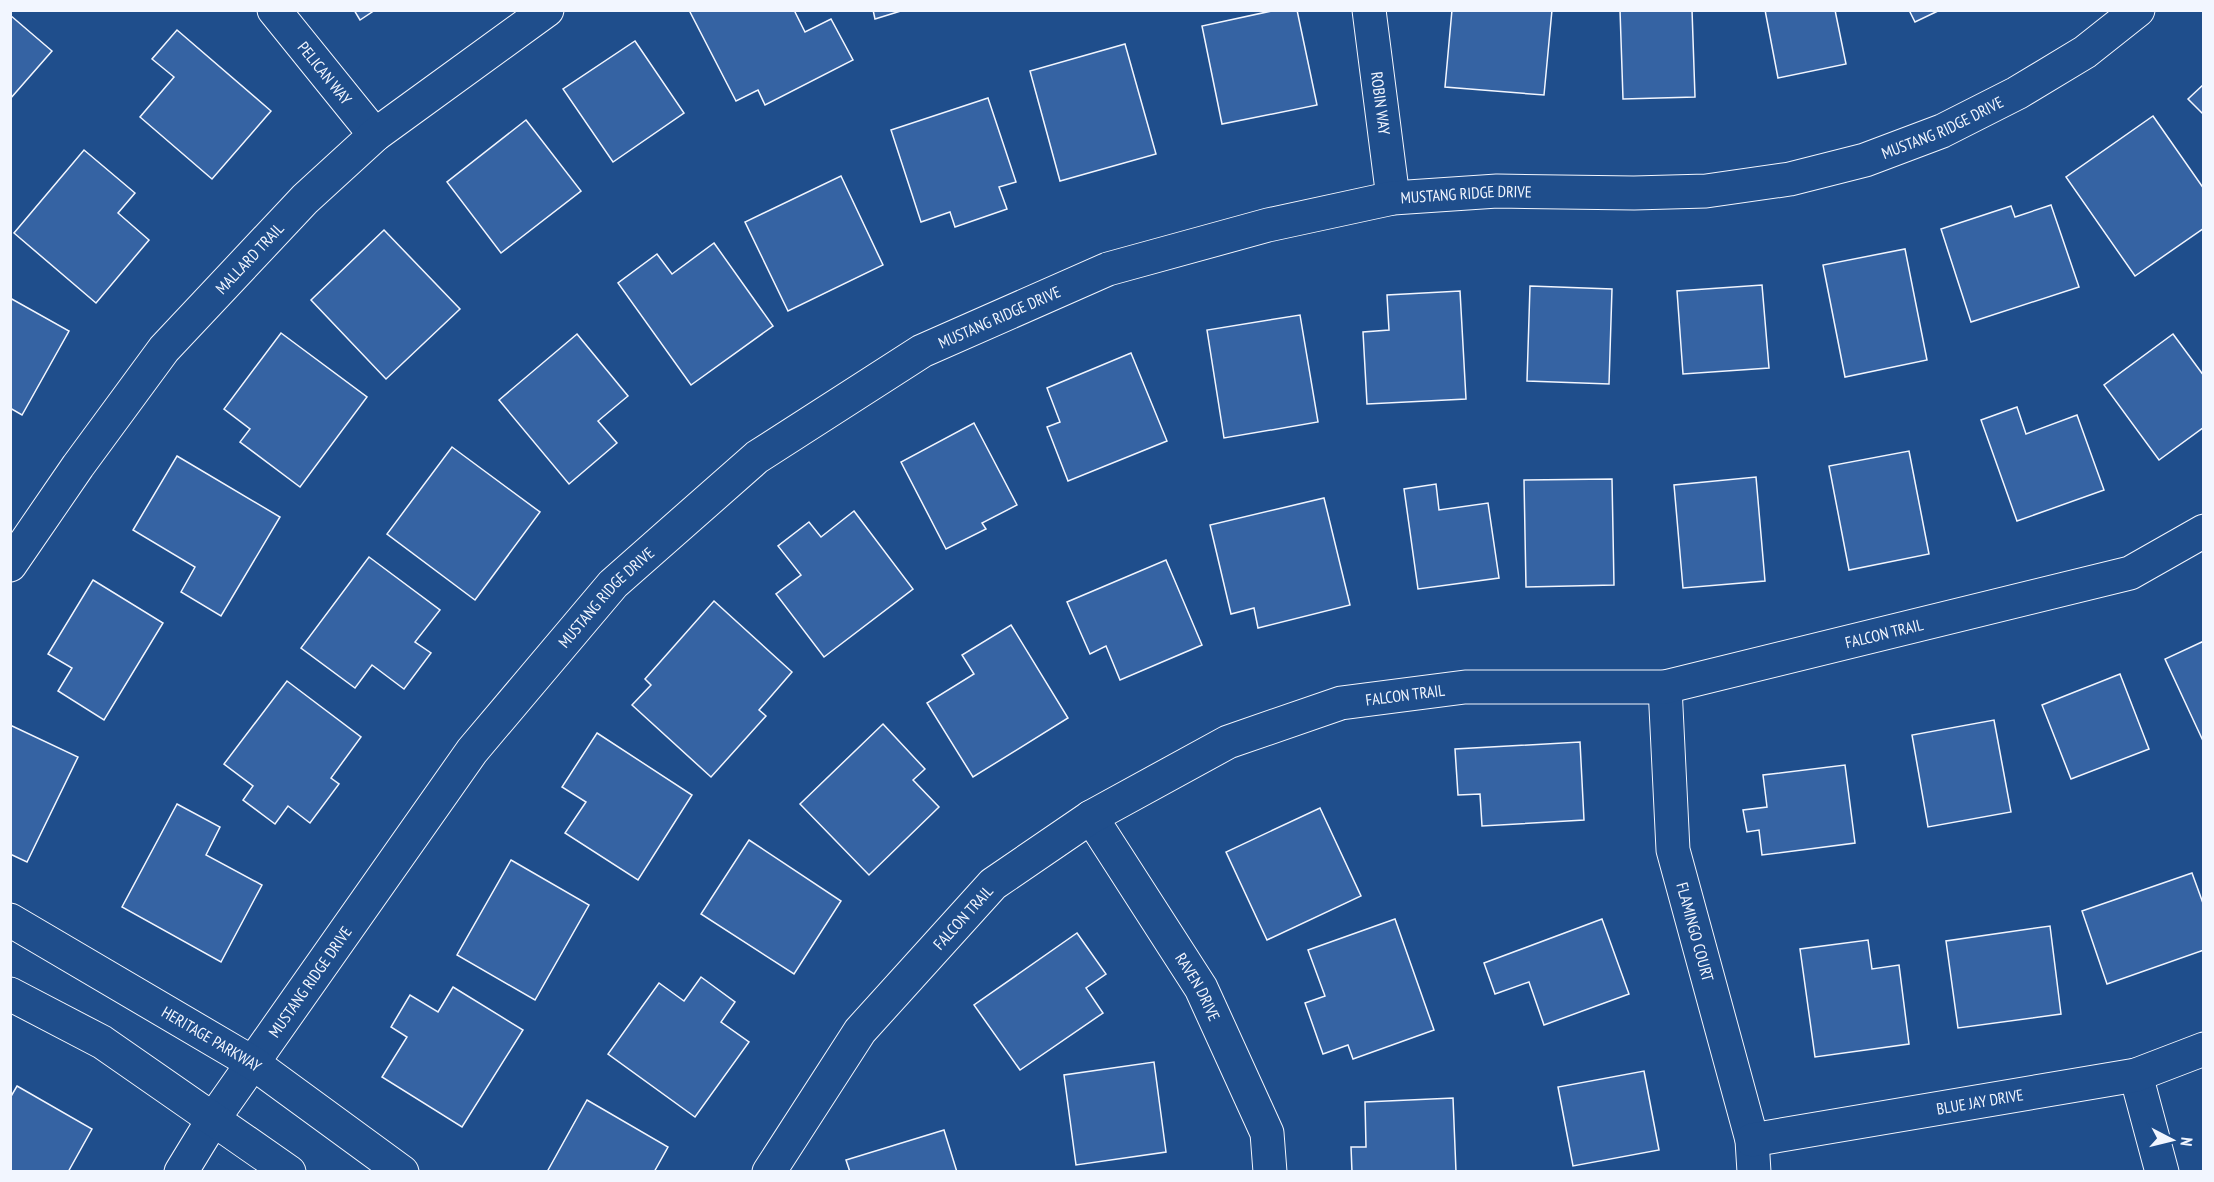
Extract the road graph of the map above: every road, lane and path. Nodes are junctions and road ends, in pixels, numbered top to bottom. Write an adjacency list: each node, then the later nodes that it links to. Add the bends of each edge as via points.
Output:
1 (274, 10): 5 (street, PELICAN WAY)
2 (547, 10): 5 (street, MALLARD TRAIL)
3 (1369, 10): 6 (street, ROBIN WAY)
4 (2138, 10): 6 (street, MUSTANG RIDGE DRIVE, via 2085,52 2017,93 1942,131 1865,160 1801,176 1706,191 1497,191)
5 (375, 135): 8 (street, MALLARD TRAIL, via 305,199 164,350)
6 (1393, 198): 14 (street, MUSTANG RIDGE DRIVE, via 1268,225 1108,268 922,351 757,457 613,584 472,752)
7 (2204, 531): 9 (street, FALCON TRAIL, via 2130,573)
8 (10, 565)
9 (1665, 687): 10 (street, FALCON TRAIL, via 1465,687 1341,703 1228,742); 17 (street, FLAMINGO COURT, via 1673,850)
10 (1090, 817): 21 (street, FALCON TRAIL, via 993,884 860,1031); 22 (street, RAVEN DRIVE, via 1201,988 1267,1133)
11 (10, 920): 14 (street, HERITAGE PARKWAY)
12 (10, 994): 16 (street, via 102,1042)
13 (2204, 1049): 15 (street, BLUE JAY DRIVE)
14 (253, 1063): 16 (street, MUSTANG RIDGE DRIVE); 20 (street, HERITAGE PARKWAY)
15 (2136, 1075): 17 (street, BLUE JAY DRIVE); 23 (street)
16 (214, 1118): 18 (street, MUSTANG RIDGE DRIVE); 19 (street)
17 (1753, 1156)
18 (181, 1172)
19 (289, 1172)
20 (402, 1172)
21 (770, 1172)
22 (1270, 1172)
23 (2162, 1172)

